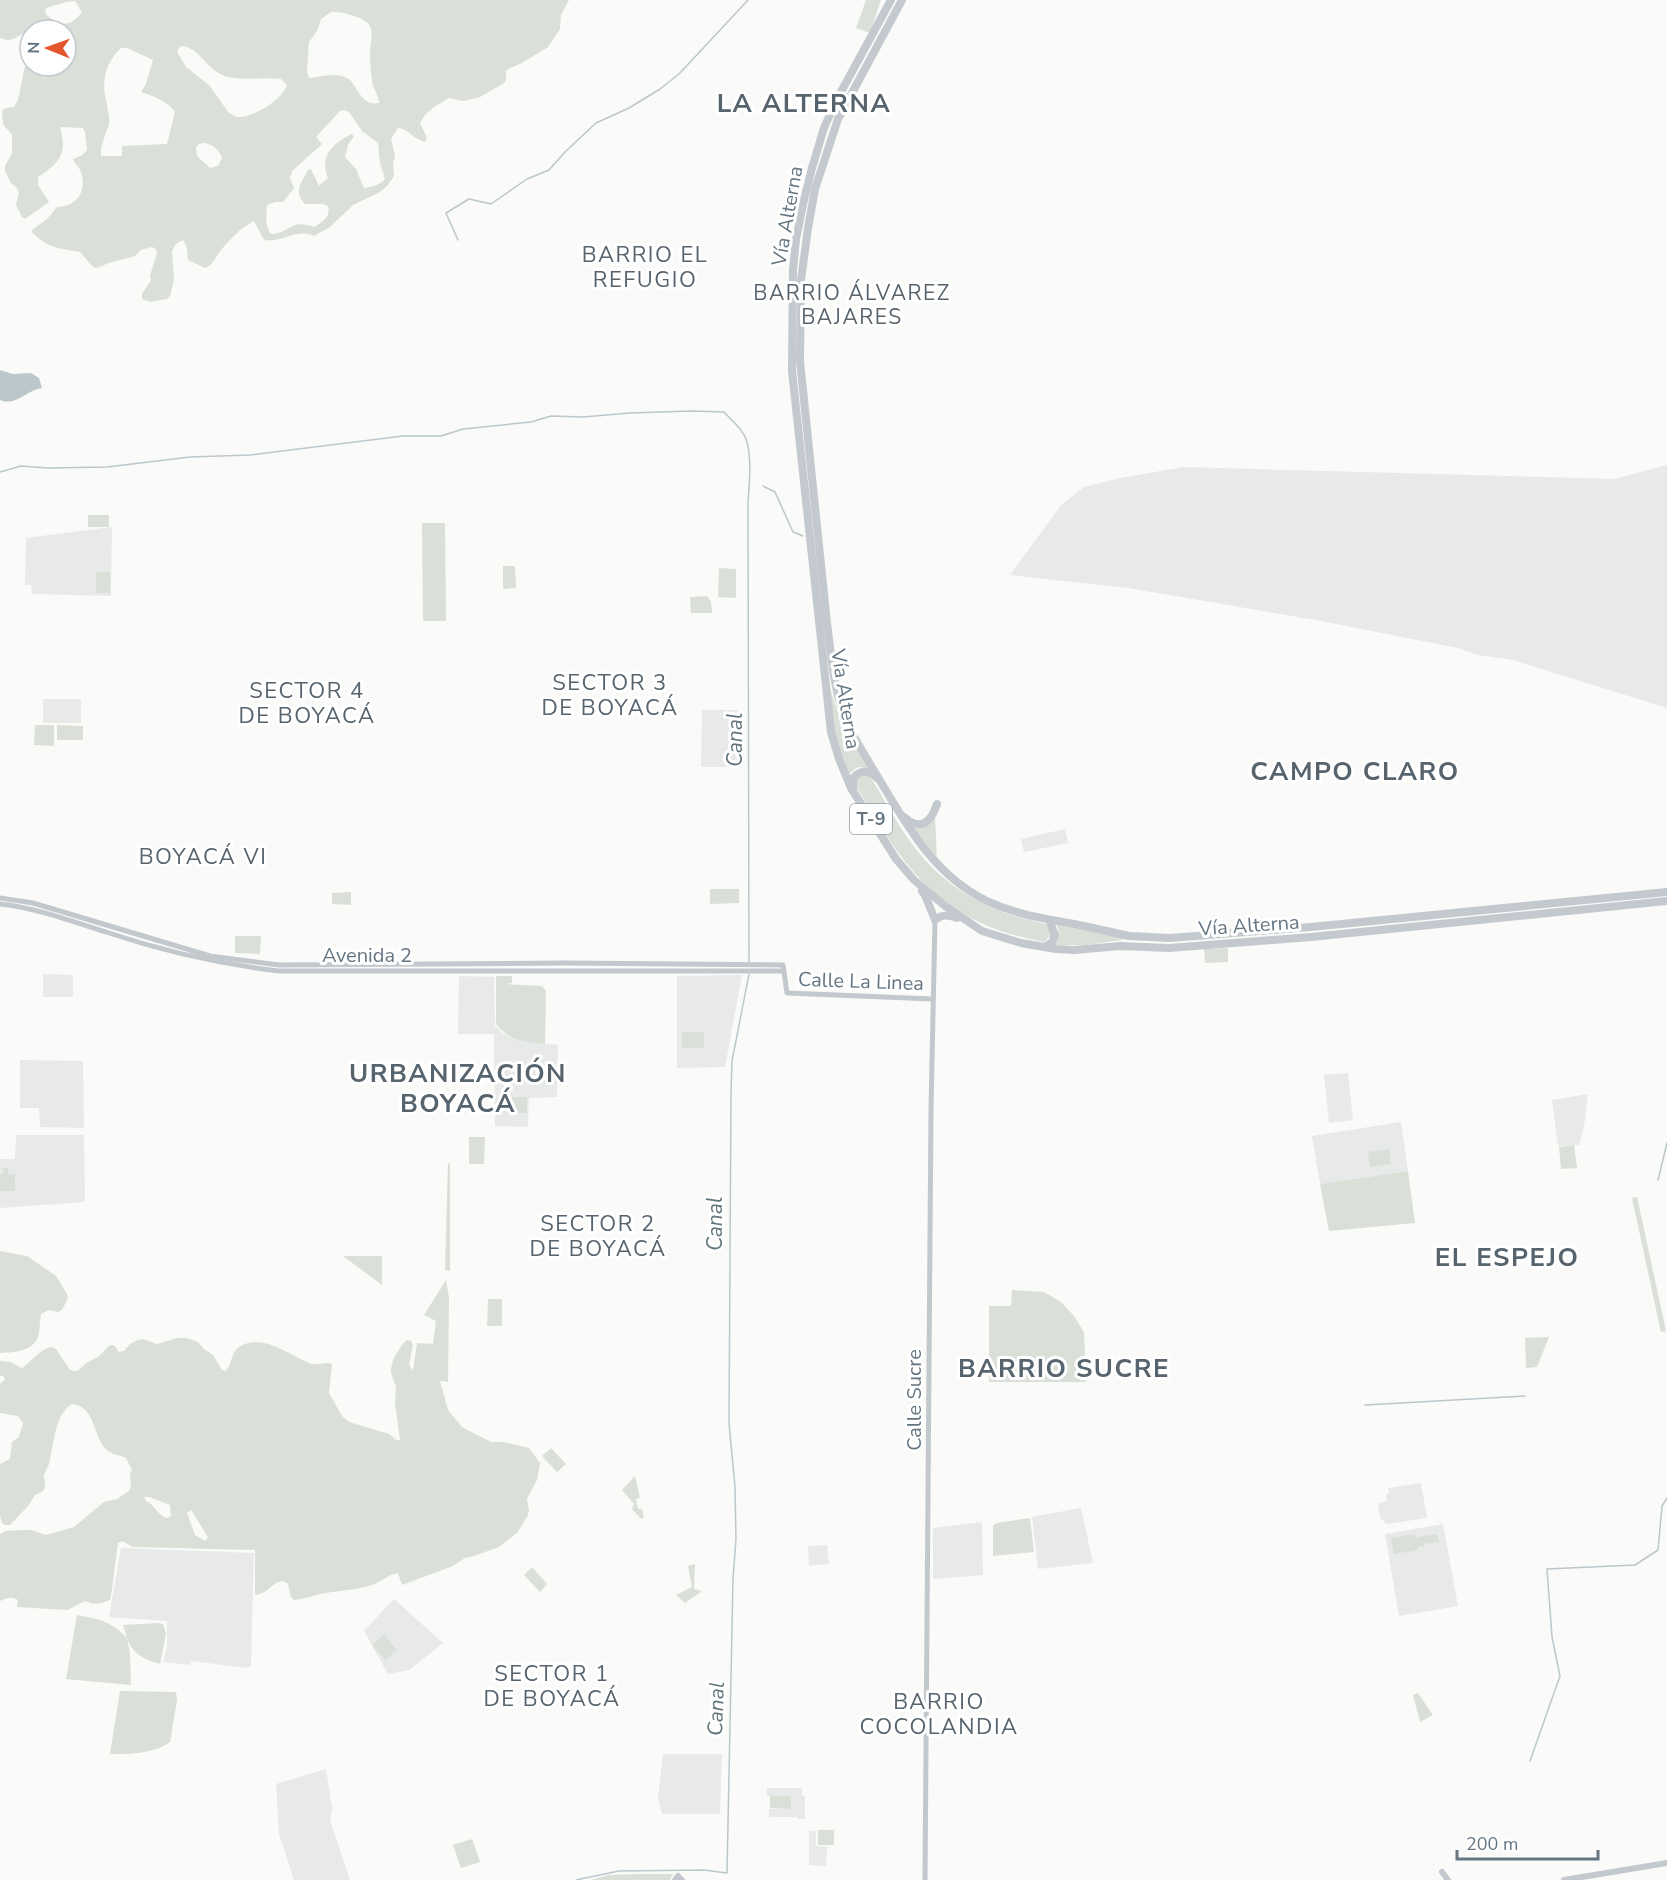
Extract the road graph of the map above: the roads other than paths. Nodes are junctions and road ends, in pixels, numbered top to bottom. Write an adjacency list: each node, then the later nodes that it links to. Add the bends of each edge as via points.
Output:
1 (891, 0): 4 (highway, Vía Alterna / T-9, via 824,128 796,239 792,290 792,371 831,732 845,776)
2 (902, 0): 3 (highway, Vía Alterna / T-9, via 838,119 819,174 807,228 799,301 800,361 832,668 850,732)
3 (880, 781): 4 (highway, T-9, via 871,773 859,772 853,778); 6 (highway, Vía Alterna / T-9)
4 (856, 795): 7 (highway, Vía Alterna / T-9, via 896,859)
5 (937, 804): 6 (highway, via 934,815 923,824 909,821)
6 (899, 813): 13 (highway, Vía Alterna / T-9, via 931,858 964,887 1004,908)
7 (914, 880): 12 (highway); 14 (highway, Vía Alterna / T-9)
8 (1667, 891): 13 (highway, Vía Alterna / T-9, via 1170,938 1129,936)
9 (0, 898): 16 (street, Avenida 2, via 33,903 210,956 279,965)
10 (1667, 901): 15 (highway, Vía Alterna / T-9, via 1182,947)
11 (0, 904): 16 (street, Avenida 2, via 36,910 197,958 279,971)
12 (935, 920): 14 (highway, via 948,915); 17 (street, Calle Sucre)
13 (1049, 920): 15 (highway, via 1055,935)
14 (970, 922): 15 (highway, Vía Alterna / T-9, via 982,931)
15 (1045, 947)
16 (743, 967): 17 (street, Calle La Linea, via 784,968 787,993)
17 (933, 999): 22 (street, Calle Sucre)
18 (1667, 1863): 24 (main road)
19 (1442, 1872): 23 (main road)
20 (675, 1880): 21 (main road, via 678,1876)
21 (682, 1880)
22 (925, 1880)
23 (1448, 1880)
24 (1563, 1880)

